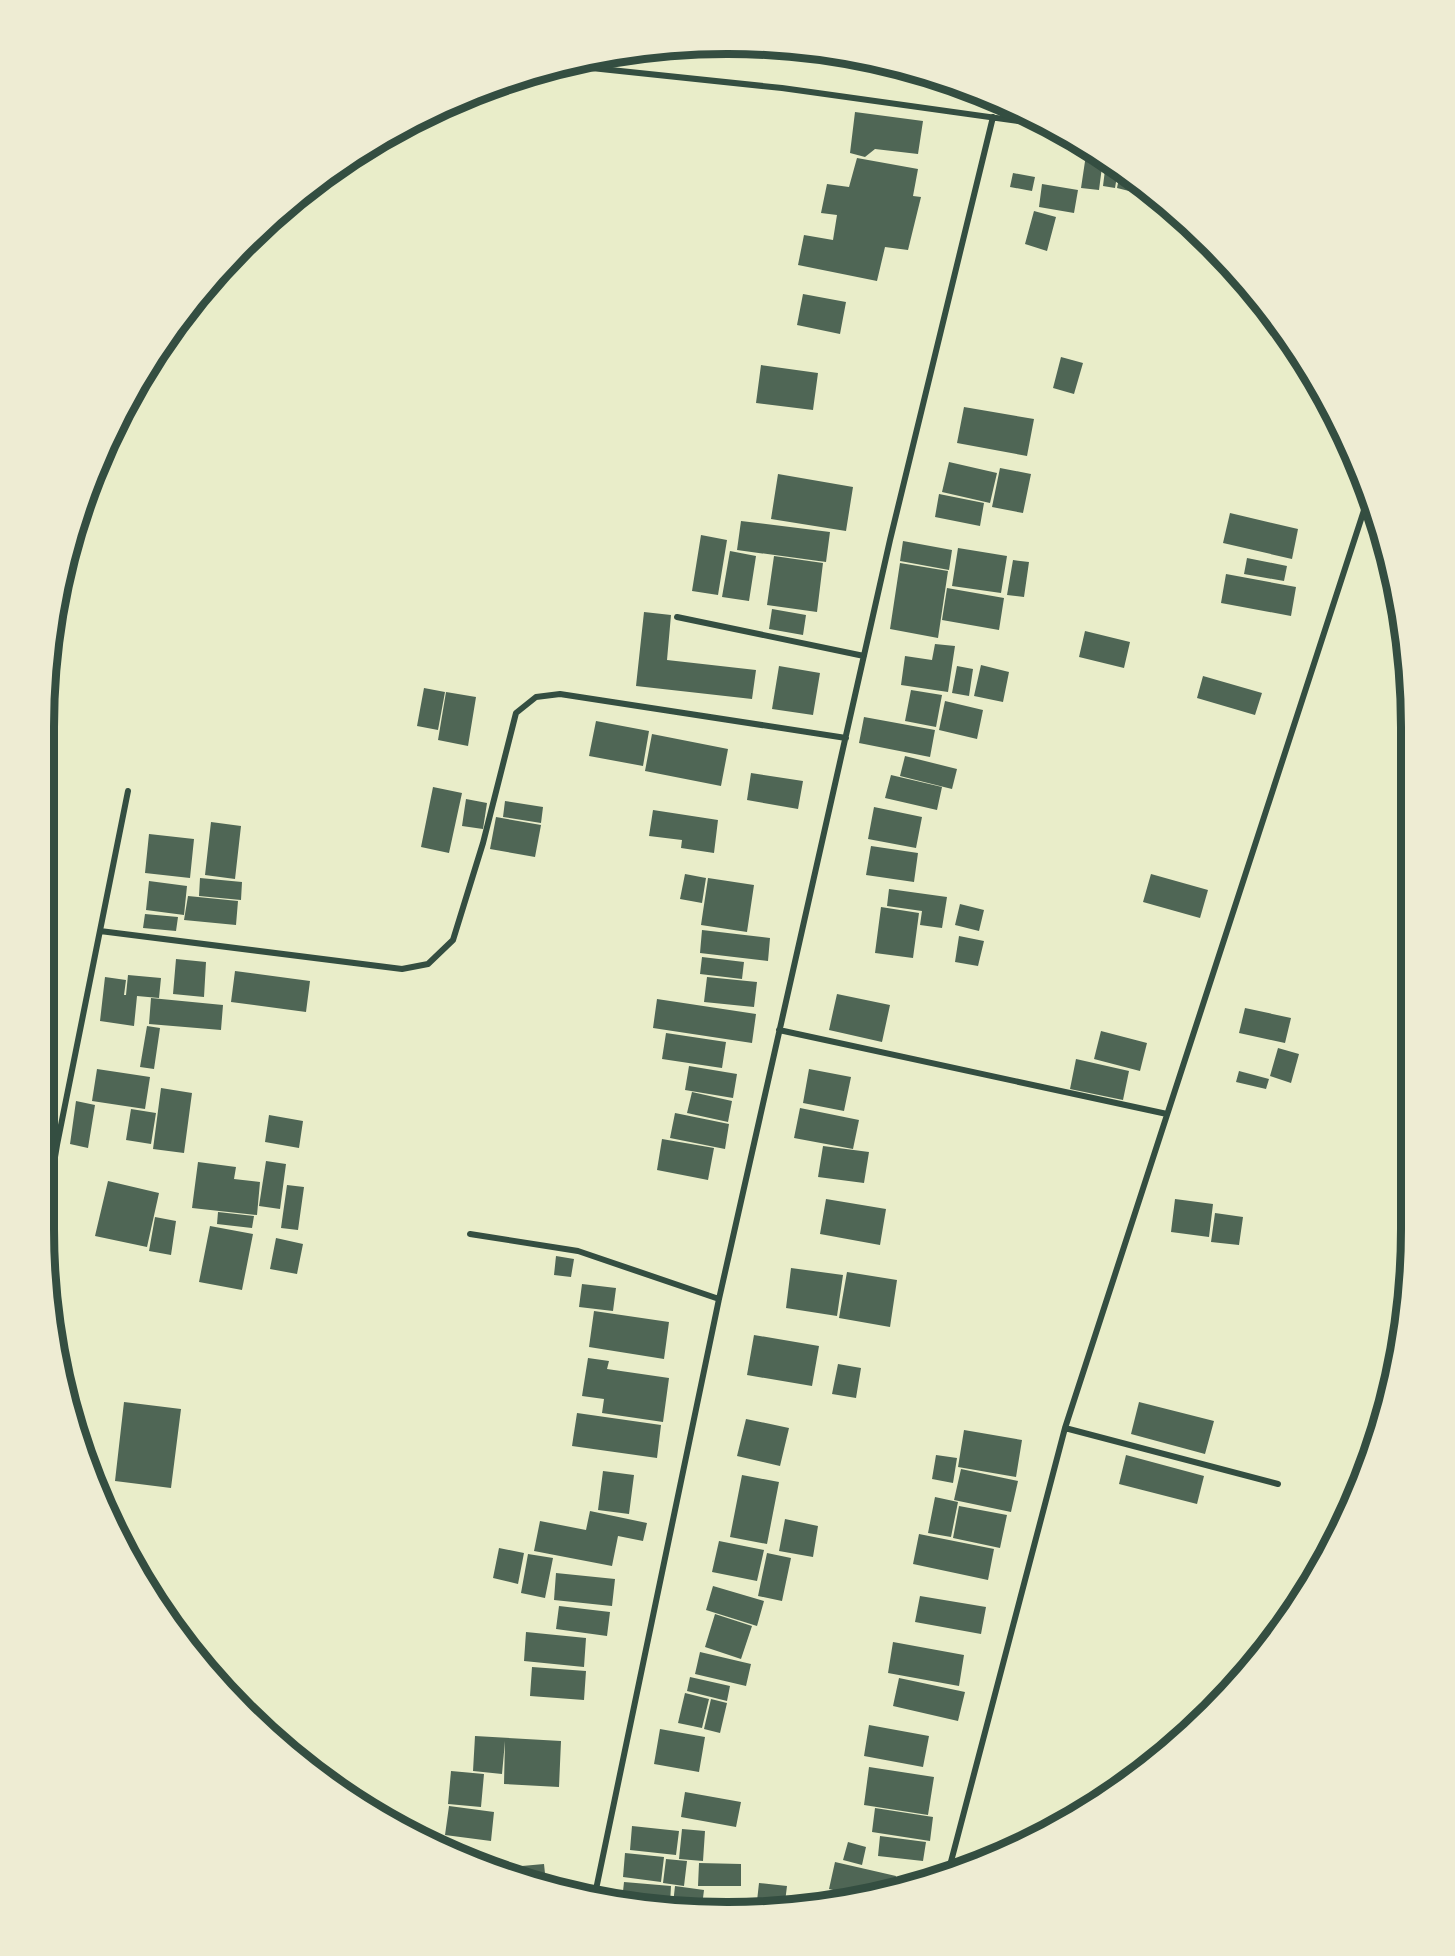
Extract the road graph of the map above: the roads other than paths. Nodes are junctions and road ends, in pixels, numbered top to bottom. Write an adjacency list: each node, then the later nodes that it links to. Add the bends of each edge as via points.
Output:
1 (592, 68): 2 (street, via 782,88)
2 (993, 117): 3 (street); 6 (street)
3 (1021, 121)
4 (1364, 509): 11 (street)
5 (678, 617): 6 (street)
6 (864, 656): 7 (street)
7 (846, 738): 9 (street, via 560,694 536,697 516,713 453,940 428,964 402,969); 10 (street)
8 (128, 791): 9 (street)
9 (100, 931): 12 (street)
10 (779, 1030): 11 (street); 14 (street)
11 (1167, 1114): 15 (street)
12 (54, 1163)
13 (470, 1234): 14 (street, via 578,1251)
14 (719, 1299): 18 (street)
15 (1065, 1428): 16 (street); 17 (street)
16 (1278, 1484)
17 (950, 1864)
18 (596, 1889)

